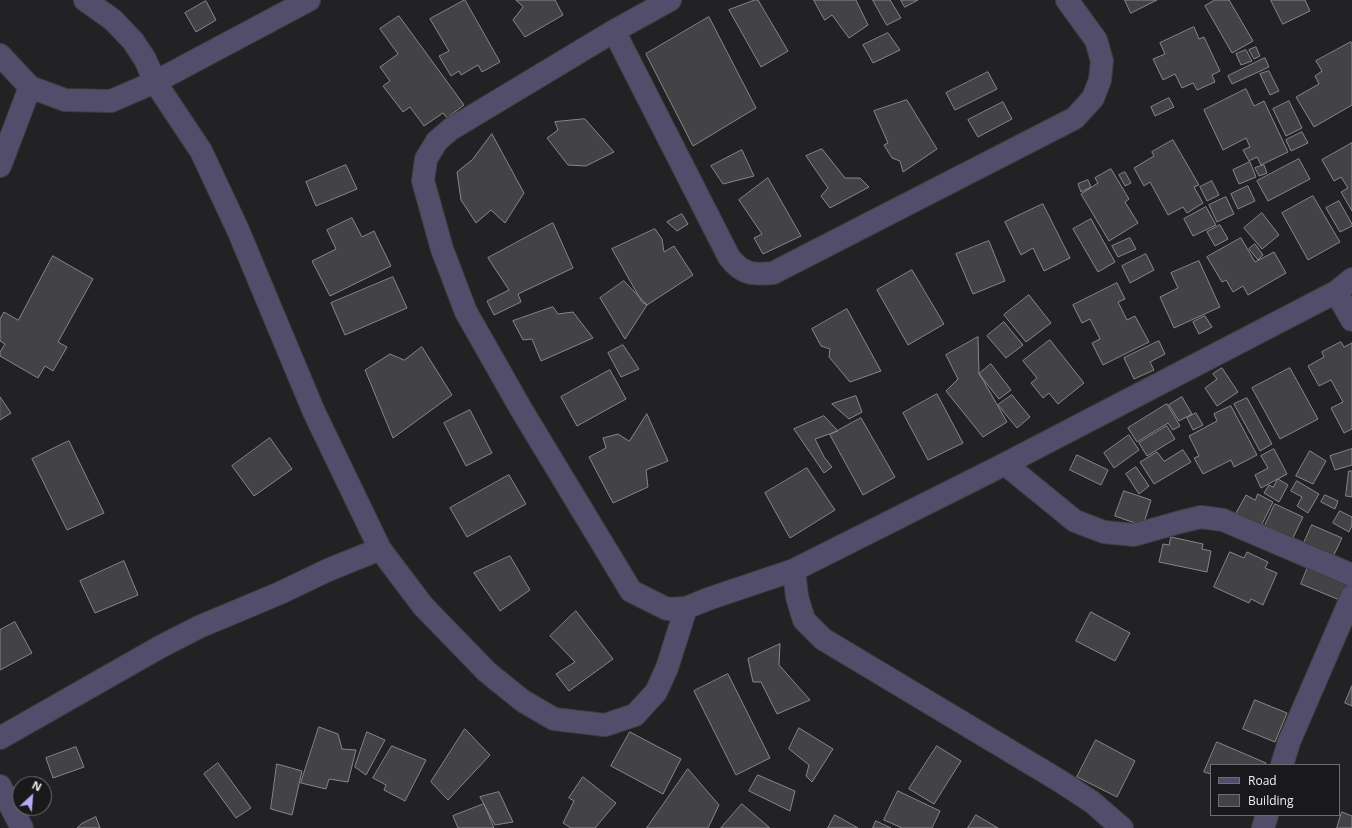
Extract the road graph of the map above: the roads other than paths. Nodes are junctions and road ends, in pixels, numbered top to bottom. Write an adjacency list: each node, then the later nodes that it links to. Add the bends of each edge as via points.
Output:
1 (86, 0): 7 (street, via 113,20 133,41 145,59)
2 (309, 0): 7 (street)
3 (670, 0): 5 (street)
4 (1067, 0): 5 (street, via 1096,40 1102,62 1100,80 1093,98 1075,118 773,273 756,275 743,271 729,257)
5 (614, 30): 17 (street, via 451,129 437,141 426,159 423,181 442,249 466,312 521,409 631,591 667,609)
6 (0, 55): 8 (street)
7 (155, 82): 8 (street, via 111,101 65,100); 13 (street, via 201,151 238,230 314,412)
8 (30, 87): 9 (street)
9 (0, 166)
10 (1344, 285): 11 (street); 12 (street)
11 (1352, 320)
12 (1005, 464): 14 (street); 15 (street, via 1075,521 1104,532 1134,535 1201,517 1223,520)
13 (380, 549): 17 (street, via 423,606 487,672 523,701 554,719 605,725 635,715 656,692 667,668); 18 (street, via 199,627)
14 (794, 570): 17 (street); 23 (street, via 797,597 804,620 823,638 1060,781 1092,802)
15 (1352, 575)
16 (1352, 596): 19 (street, via 1289,742)
17 (686, 608)
18 (0, 738)
19 (1282, 764)
20 (0, 786): 22 (street)
21 (1267, 816): 24 (street)
22 (22, 828)
23 (1122, 828)
24 (1263, 828)

